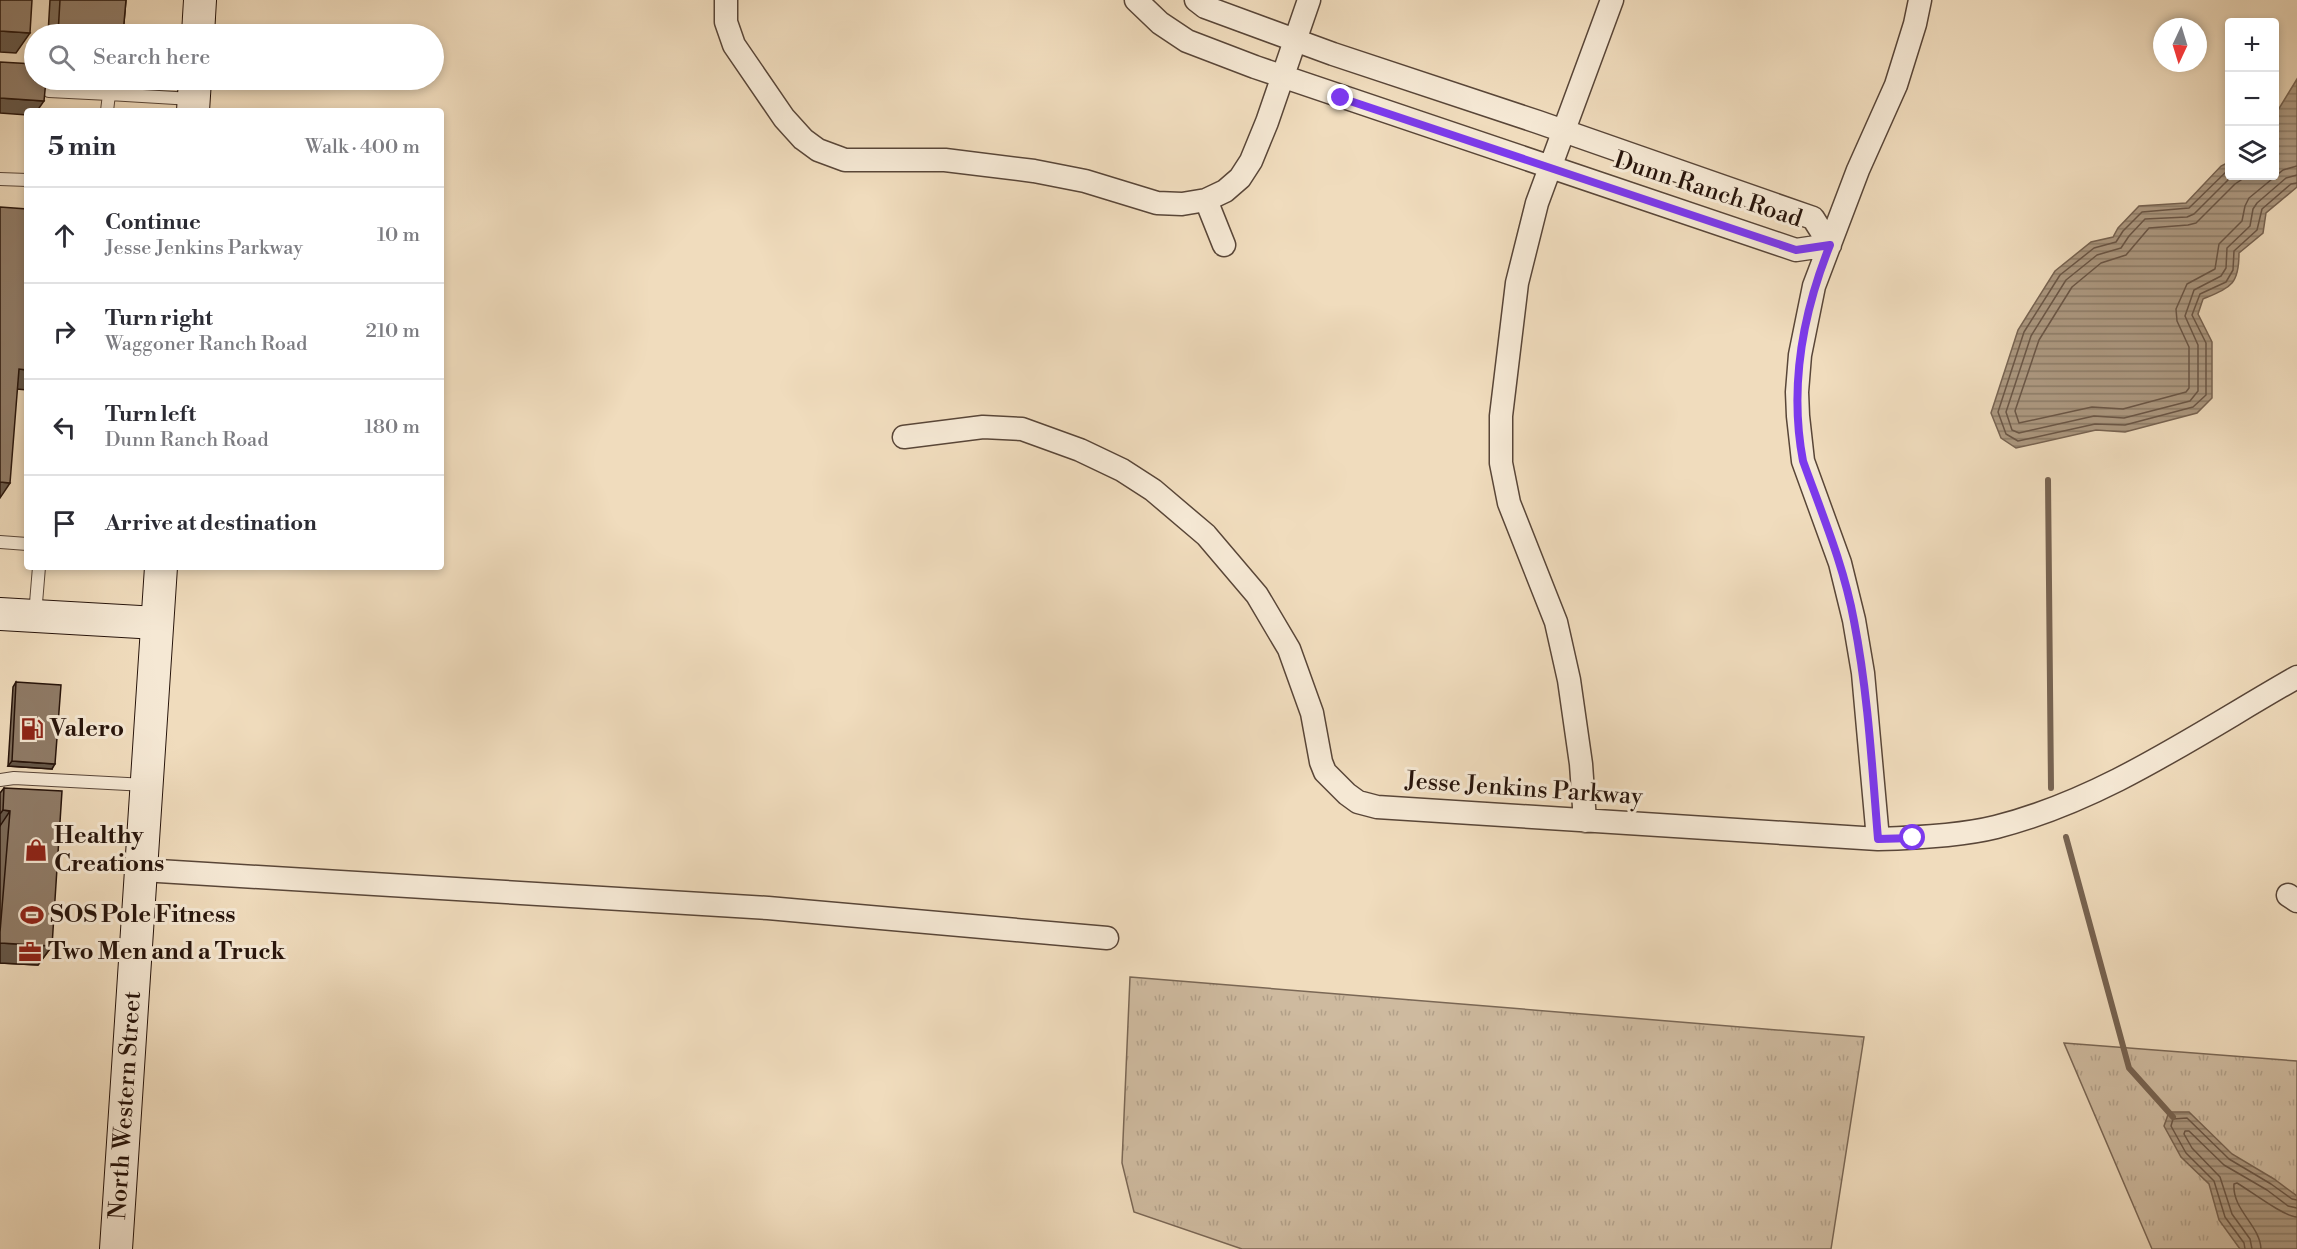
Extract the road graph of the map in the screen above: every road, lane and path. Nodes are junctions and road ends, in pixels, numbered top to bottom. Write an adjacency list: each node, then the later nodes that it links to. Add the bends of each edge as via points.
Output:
1 (200, 0): 8 (main road)
2 (726, 0): 18 (street, via 726,22 741,57 794,129 831,156 845,160 945,160 1085,181 1156,203)
3 (1136, 0): 9 (street, Dunn Ranch Road, via 1187,41)
4 (1196, 0): 9 (street, Dunn Ranch Road)
5 (1309, 0): 9 (street)
6 (1612, 0): 14 (street)
7 (1920, 0): 20 (street, via 1896,85)
8 (199, 24)
9 (1288, 59): 14 (street, Dunn Ranch Road); 15 (street, Dunn Ranch Road); 18 (street, via 1251,161 1226,191)
10 (49, 91): 11 (lane)
11 (109, 94): 12 (lane); 13 (lane)
12 (194, 97)
13 (107, 108)
14 (1563, 130): 15 (street); 20 (street, Dunn Ranch Road, via 1813,218)
15 (1551, 167): 20 (street, Dunn Ranch Road, via 1796,250); 32 (street, via 1537,203 1517,283 1503,390 1501,463 1509,503 1556,622 1576,720)
16 (0, 179): 17 (lane)
17 (24, 180)
18 (1206, 200): 19 (street)
19 (1224, 245)
20 (1830, 245): 33 (street, via 1814,286 1800,355 1798,416 1803,461 1840,563 1854,620)
21 (904, 437): 32 (street, Jesse Jenkins Parkway, via 983,427 1022,429 1122,470 1168,502 1206,535 1274,621 1289,649 1312,713 1325,772 1334,784 1359,802 1377,807)
22 (0, 542): 23 (lane)
23 (24, 544)
24 (39, 570): 27 (lane)
25 (161, 570): 28 (main road, North Western Street)
26 (0, 614): 27 (main road)
27 (35, 616): 28 (main road)
28 (157, 623): 31 (main road, North Western Street)
29 (2297, 677): 33 (street, Jesse Jenkins Parkway, via 2143,768 2050,810 1994,827)
30 (0, 780): 31 (lane)
31 (147, 785): 34 (main road, North Western Street)
32 (1585, 821): 33 (street, Jesse Jenkins Parkway)
33 (1878, 839)
34 (142, 870): 35 (street, via 768,909); 36 (main road, North Western Street)
35 (1107, 938)
36 (116, 1249)

